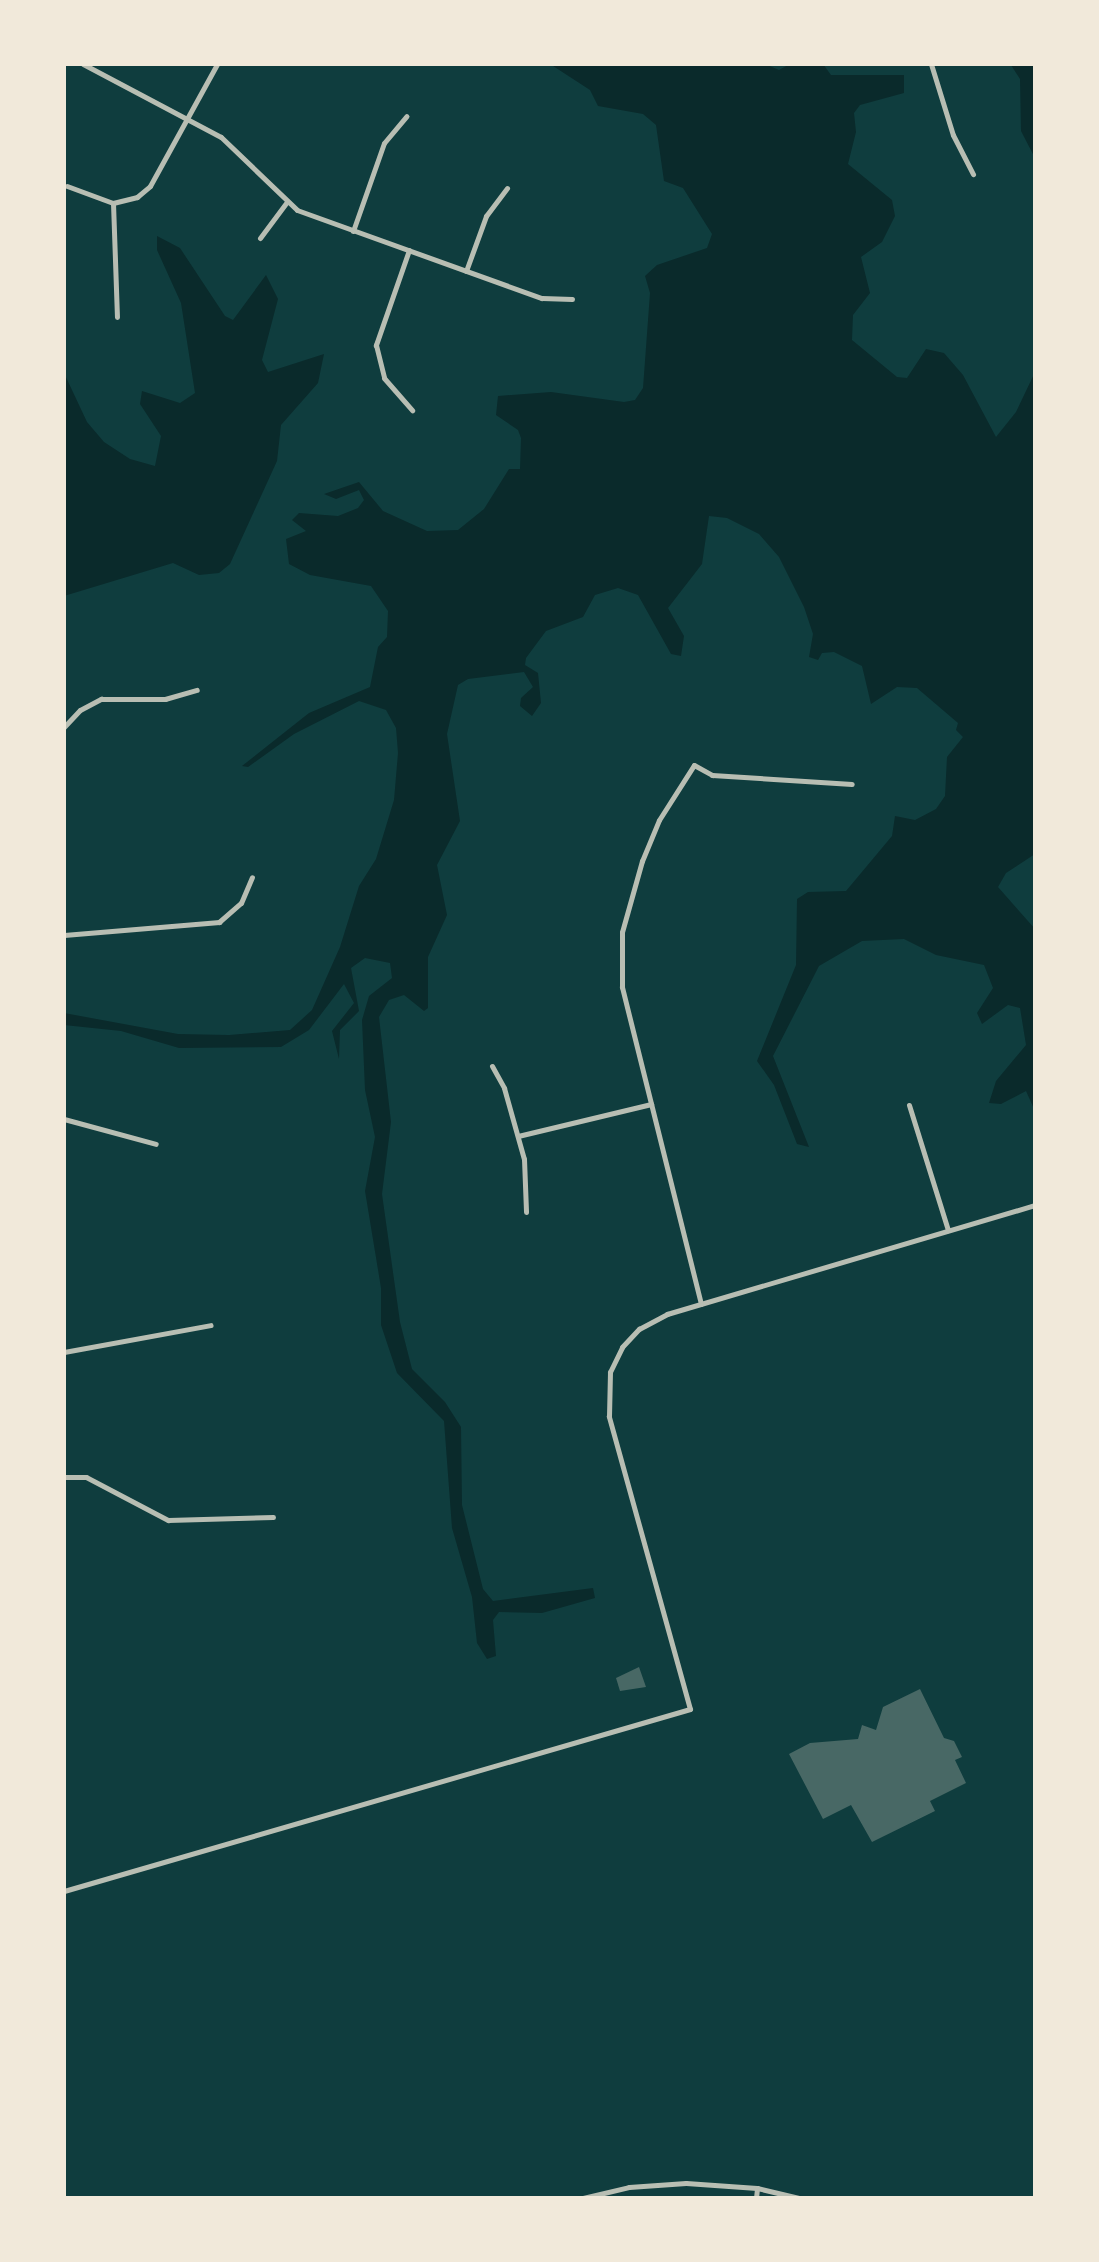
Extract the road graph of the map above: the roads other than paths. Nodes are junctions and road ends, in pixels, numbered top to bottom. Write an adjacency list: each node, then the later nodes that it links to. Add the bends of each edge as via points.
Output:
1 (83, 64): 5 (street)
2 (217, 64): 5 (street)
3 (931, 64): 6 (street, via 949,123)
4 (407, 116): 11 (street, via 384,143)
5 (186, 119): 9 (street, via 150,186 137,197); 10 (street, via 233,145)
6 (973, 174)
7 (67, 186): 9 (street)
8 (507, 188): 14 (street, via 486,216)
9 (113, 203): 16 (street)
10 (286, 203): 11 (street); 12 (street)
11 (353, 231): 13 (street)
12 (260, 238)
13 (409, 250): 14 (street); 17 (street, via 376,345 384,378)
14 (466, 271): 15 (street, via 542,298)
15 (572, 299)
16 (117, 317)
17 (412, 410)
18 (197, 690): 19 (street, via 175,698 101,699)
19 (64, 727)
20 (852, 784): 24 (street, via 712,775 694,765 667,807 642,861 620,951 622,987)
21 (252, 877): 22 (street, via 235,911 219,922)
22 (64, 935)
23 (492, 1066): 27 (street)
24 (651, 1104): 27 (street); 32 (street)
25 (909, 1105): 31 (street)
26 (64, 1119): 28 (street)
27 (518, 1136): 30 (street, via 527,1176)
28 (156, 1144)
29 (1035, 1205): 31 (street)
30 (526, 1212)
31 (948, 1230): 32 (street)
32 (701, 1304): 37 (street, via 633,1334 614,1362 607,1387 609,1416 690,1709)
33 (211, 1325): 34 (street)
34 (64, 1352)
35 (64, 1477): 36 (street, via 86,1477 168,1520)
36 (273, 1517)
37 (64, 1891)
38 (757, 2188): 39 (street, via 686,2183 629,2187); 40 (street); 41 (street)
39 (583, 2198)
40 (756, 2198)
41 (799, 2198)

